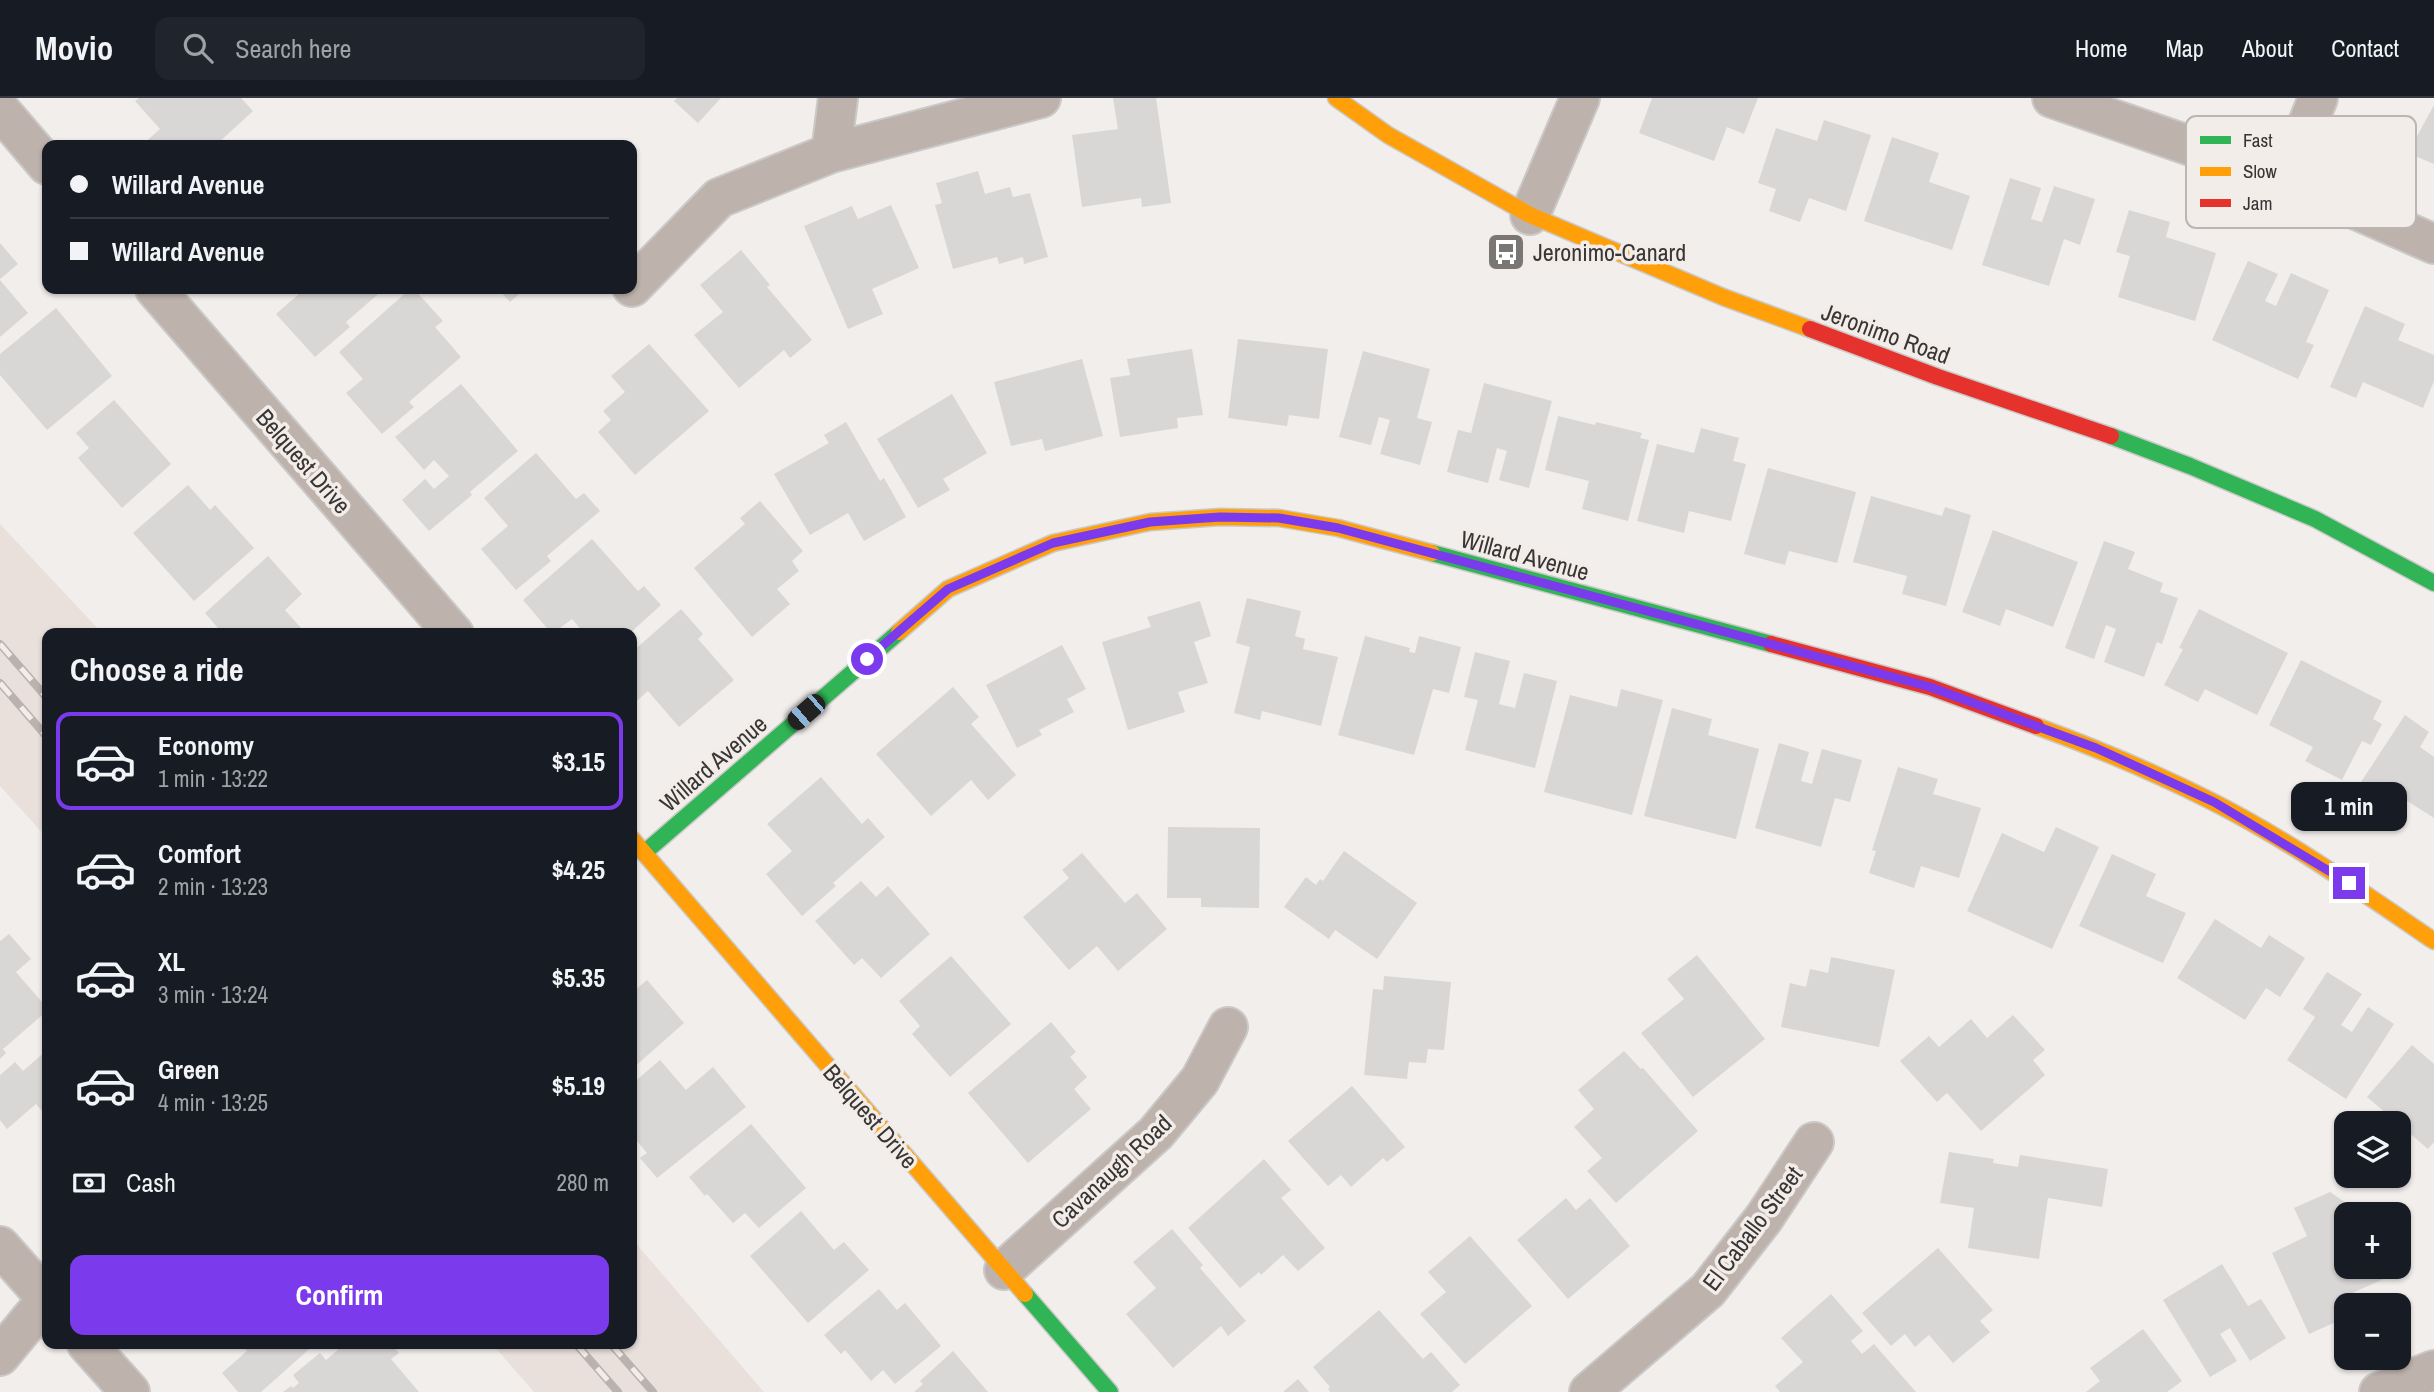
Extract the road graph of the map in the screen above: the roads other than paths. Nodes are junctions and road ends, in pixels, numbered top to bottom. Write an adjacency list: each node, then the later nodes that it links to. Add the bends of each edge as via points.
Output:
1 (838, 98): 10 (street)
2 (1041, 98): 10 (street)
3 (1336, 98): 12 (street, Jeronimo Road, via 1388,135)
4 (1580, 98): 12 (street)
5 (2052, 98): 9 (street)
6 (2318, 98): 8 (street)
7 (0, 110): 11 (street)
8 (2311, 116)
9 (2186, 144)
10 (831, 153): 15 (street, via 719,198)
11 (42, 159)
12 (1530, 215): 17 (street, Jeronimo Road, via 1723,297 2202,472 2315,519)
13 (2398, 228): 14 (street)
14 (2434, 244)
15 (637, 282)
16 (159, 294): 18 (street, Belquest Drive)
17 (2434, 583)
18 (449, 628)
19 (637, 845): 20 (street, Belquest Drive)
20 (644, 853): 21 (street, Willard Avenue, via 948,589 1053,543 1150,522 1279,518 1338,528 1930,687 2096,748 2214,802 2328,869); 25 (street, Belquest Drive)
21 (2434, 941)
22 (1228, 1027): 25 (street, Cavanaugh Road, via 1200,1080 1156,1133)
23 (1814, 1142): 33 (street, El Caballo Street, via 1764,1218 1708,1290)
24 (0, 1246): 26 (street)
25 (1004, 1269): 32 (street, Belquest Drive)
26 (42, 1294)
27 (42, 1306): 29 (street)
28 (91, 1349): 31 (street)
29 (0, 1356)
30 (2434, 1370): 34 (street)
31 (130, 1392)
32 (1110, 1392)
33 (1590, 1392)
34 (2379, 1392)

